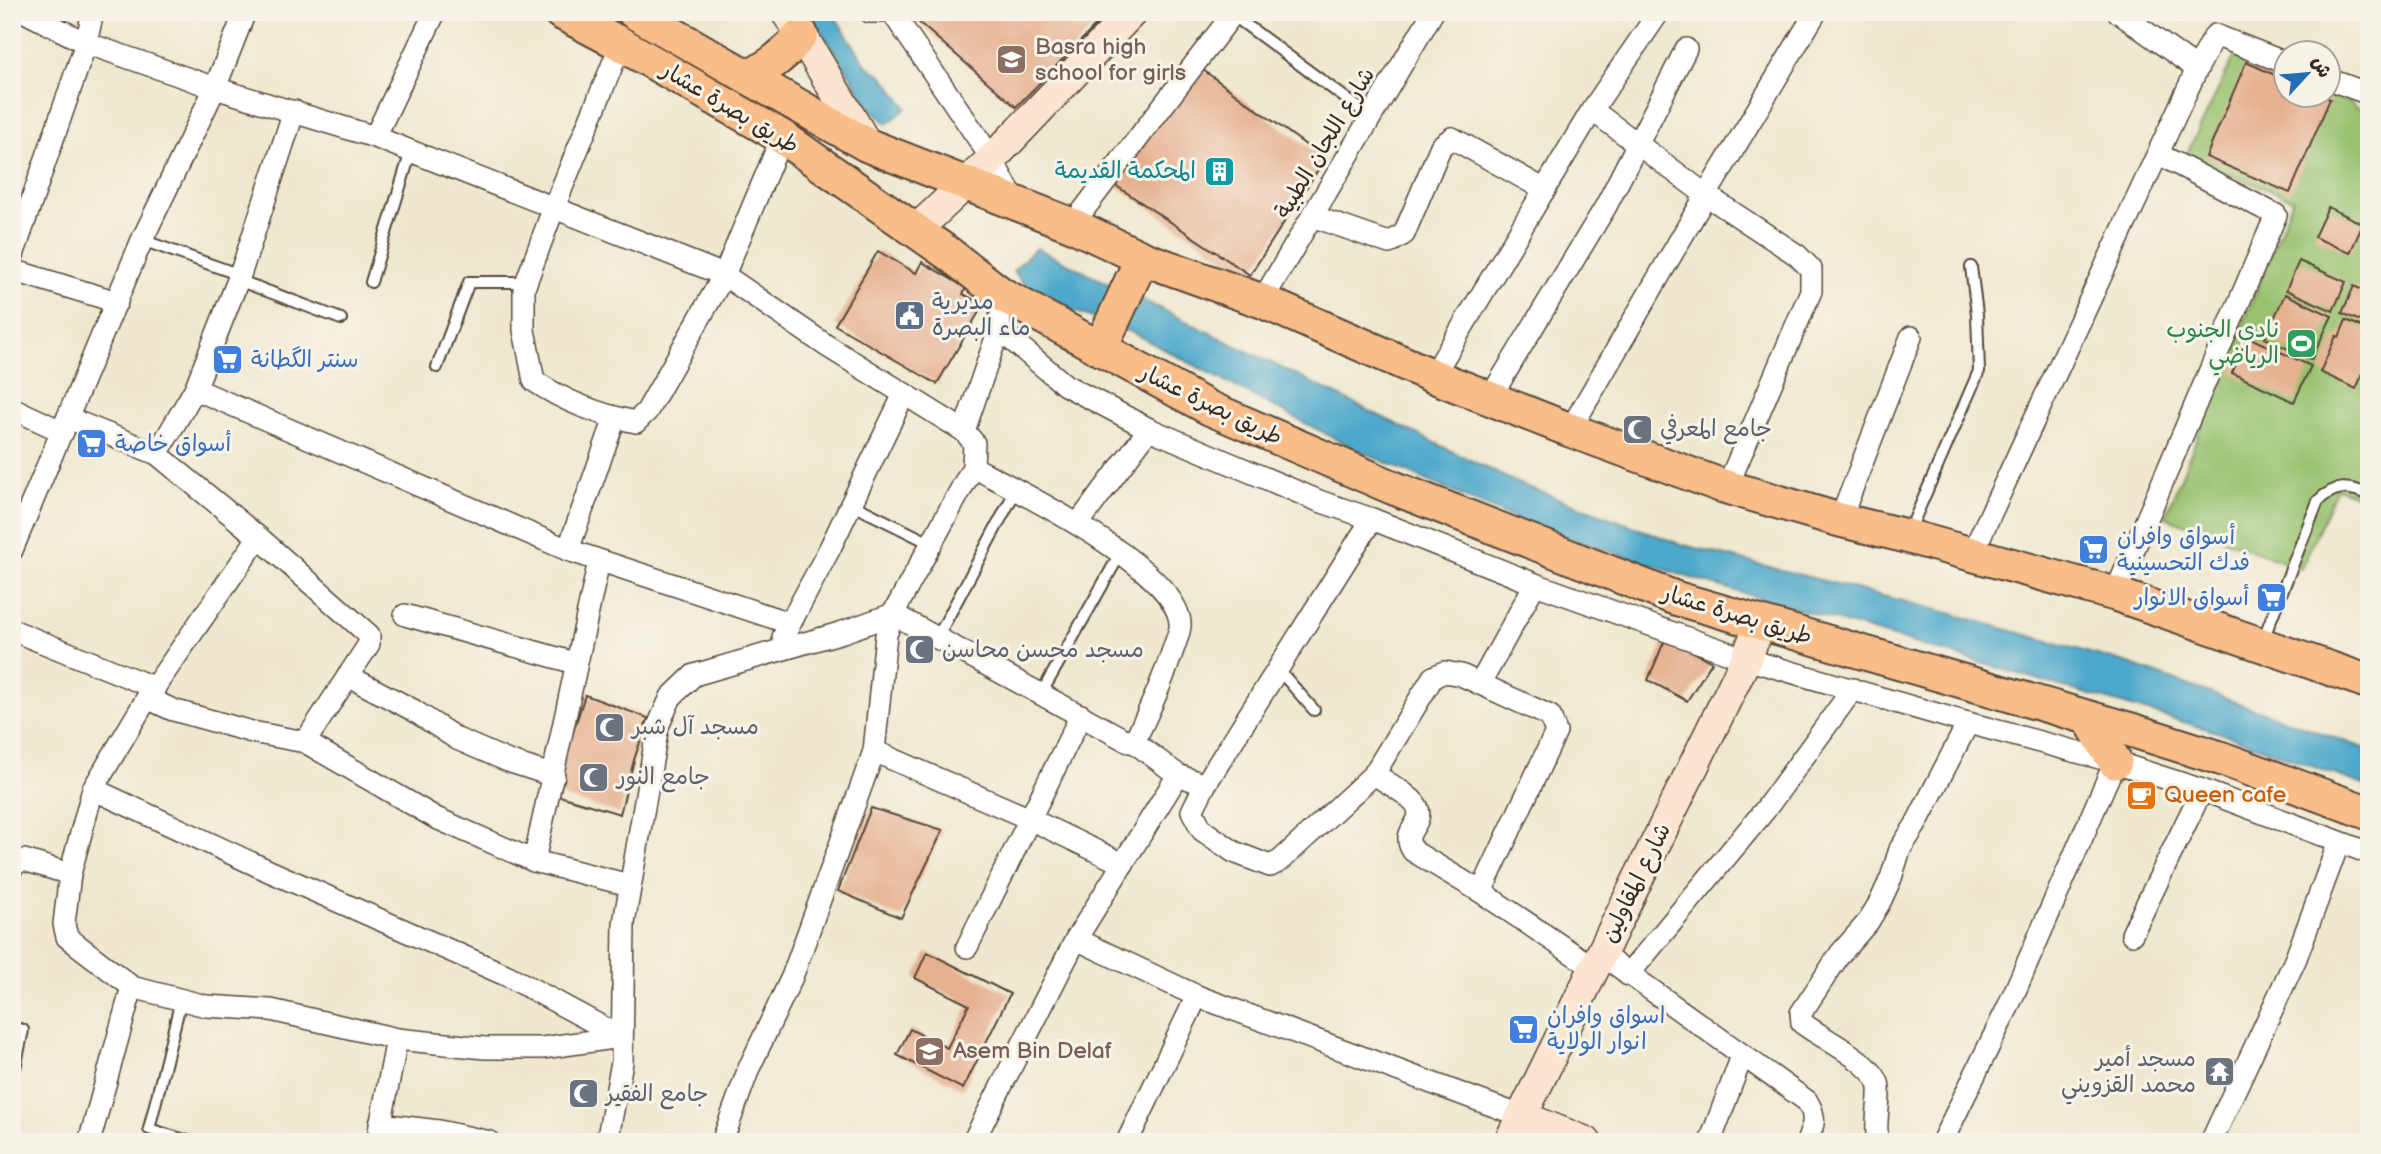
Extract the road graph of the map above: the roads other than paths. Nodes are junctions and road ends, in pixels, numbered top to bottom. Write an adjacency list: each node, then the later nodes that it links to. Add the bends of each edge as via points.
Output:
1 (25, 12): 17 (street)
2 (93, 12): 17 (street)
3 (245, 12): 24 (street)
4 (435, 12): 29 (street)
5 (560, 12): 18 (main road, طريق بصرة عشار)
6 (634, 12): 22 (main road)
7 (870, 12): 8 (street)
8 (878, 12)
9 (891, 12): 35 (street)
10 (1132, 12): 35 (street)
11 (1433, 12): 28 (street, شارع اللجان الطبية)
12 (1659, 12): 26 (street)
13 (1816, 12): 38 (street)
14 (2118, 12): 21 (street)
15 (1230, 14): 28 (lane); 42 (street)
16 (794, 23): 22 (main road, via 792,47); 32 (street)
17 (86, 43): 24 (street); 45 (street)
18 (621, 44): 30 (main road, طريق بصرة عشار); 40 (street)
19 (1686, 49): 31 (street)
20 (2272, 57): 21 (street, via 2215,35)
21 (2197, 69): 34 (street)
22 (749, 76): 32 (main road)
23 (2342, 84): 25 (street)
24 (215, 88): 27 (street); 44 (street)
25 (2369, 94)
26 (1592, 110): 31 (street); 37 (street)
27 (294, 111): 29 (street); 50 (street)
28 (1371, 117): 41 (street, شارع اللجان الطبية)
29 (375, 137): 33 (street)
30 (782, 137): 43 (main road, طريق بصرة عشار); 49 (street)
31 (1637, 144): 38 (street); 64 (street, via 1606,206)
32 (867, 145): 36 (main road)
33 (411, 151): 40 (street); 51 (lane)
34 (2158, 154): 87 (street); 90 (street, via 2276,215)
35 (992, 159): 36 (street); 39 (street)
36 (965, 183): 39 (main road); 43 (street)
37 (1545, 190): 41 (street, via 1452,138 1441,146 1404,234 1389,243); 61 (street)
38 (1706, 195): 70 (street); 73 (street, via 1811,269 1811,291)
39 (1016, 204): 42 (main road)
40 (554, 207): 49 (street); 52 (street)
41 (1312, 216): 54 (street, شارع اللجان الطبية)
42 (1072, 225): 46 (main road)
43 (915, 232): 53 (main road, طريق بصرة عشار)
44 (142, 240): 50 (lane); 55 (street)
45 (12, 258)
46 (1138, 266): 54 (main road); 59 (main road)
47 (1971, 267): 81 (lane, via 1979,371)
48 (12, 270): 55 (street)
49 (724, 275): 63 (street); 66 (street, via 647,411 636,422)
50 (239, 278): 56 (lane); 62 (street)
51 (371, 282)
52 (526, 282): 60 (lane, via 469,282); 66 (street, via 524,330 534,381 556,396)
53 (1001, 294): 57 (street); 59 (main road, طريق بصرة عشار)
54 (1262, 301): 61 (main road)
55 (117, 302): 67 (street)
56 (341, 319)
57 (999, 329): 68 (street, via 1065,385); 69 (street)
58 (1911, 337): 78 (street)
59 (1103, 341): 93 (main road, طريق بصرة عشار, via 1209,408 1394,488 1675,598)
60 (437, 367)
61 (1433, 376): 64 (main road)
62 (195, 389): 71 (street); 85 (street)
63 (904, 394): 69 (street); 76 (street)
64 (1490, 398): 70 (main road)
65 (12, 408): 67 (street)
66 (615, 418): 85 (street)
67 (65, 425): 71 (street); 80 (street)
68 (1149, 429): 77 (street); 79 (street)
69 (964, 430): 72 (street, via 974,443)
70 (1570, 430): 73 (main road)
71 (158, 454): 82 (street)
72 (973, 467): 74 (street); 83 (street)
73 (1727, 487): 78 (main road)
74 (1016, 490): 79 (street); 96 (lane)
75 (2369, 495): 97 (lane, via 2352,487 2327,492 2318,501)
76 (851, 504): 83 (lane); 94 (street)
77 (1372, 519): 89 (street); 101 (street)
78 (1840, 520): 81 (main road)
79 (1078, 524): 86 (street)
80 (17, 527): 84 (street)
81 (1906, 536): 87 (main road)
82 (258, 537): 102 (street, via 369,635 369,644); 106 (street)
83 (932, 544): 91 (street)
84 (12, 550)
85 (568, 550): 88 (street)
86 (1120, 554): 107 (lane); 113 (street, via 1153,577 1172,599 1181,624 1163,682)
87 (1972, 554): 90 (main road)
88 (598, 561): 94 (street); 100 (street)
89 (1535, 584): 99 (street); 104 (street)
90 (2115, 594): 97 (main road)
91 (893, 614): 96 (street); 98 (street); 114 (street, via 886,635)
92 (405, 615): 100 (street)
93 (1761, 622): 99 (street, شارع المقاولين); 110 (main road, طريق بصرة عشار)
94 (789, 623): 98 (street)
95 (12, 630): 106 (street)
96 (937, 638): 107 (street)
97 (2261, 645): 103 (main road)
98 (777, 651): 130 (street, via 694,675 671,697 658,726)
99 (1746, 659): 105 (street); 135 (street, شارع المقاولين)
100 (575, 663): 118 (street)
101 (1278, 669): 108 (lane); 119 (street)
102 (348, 676): 112 (street); 118 (street, via 457,739)
103 (2369, 682)
104 (1480, 684): 117 (street, via 1445,671 1433,677); 131 (street, via 1550,716 1556,732)
105 (1853, 689): 111 (street); 136 (street, via 1765,810)
106 (151, 693): 112 (street, via 173,710 251,732); 120 (street)
107 (1041, 694): 109 (street)
108 (1314, 710)
109 (1081, 715): 113 (street); 123 (street)
110 (2089, 718): 115 (main road); 122 (main road, طريق بصرة عشار, via 2220,758)
111 (1968, 723): 115 (street); 158 (street, via 1900,849 1880,902 1801,1013 1802,1023 1869,1068 1877,1079)
112 (305, 741): 126 (street, via 436,818)
113 (1134, 742): 116 (street)
114 (874, 751): 123 (street); 152 (street, via 792,977 749,1068)
115 (2115, 762): 121 (street); 159 (street, via 2008,1007)
116 (1178, 775): 119 (street); 127 (street)
117 (1374, 775): 119 (street, via 1270,866 1234,852 1202,830 1192,811); 131 (street, via 1419,810 1408,836 1413,851)
118 (554, 776): 126 (street)
119 (1205, 785)
120 (93, 789): 129 (street); 141 (street, via 508,976)
121 (2202, 790): 124 (street); 132 (street)
122 (2369, 813)
123 (1030, 819): 127 (street); 134 (street)
124 (2339, 842): 125 (street); 160 (street, via 2296,958)
125 (2369, 853)
126 (534, 861): 130 (street)
127 (1123, 864): 133 (street)
128 (12, 867): 129 (street, via 24,860)
129 (70, 874): 137 (street, via 64,924 67,937)
130 (629, 885): 141 (street)
131 (1481, 892): 135 (street)
132 (2132, 934)
133 (1076, 939): 138 (street); 153 (street)
134 (967, 947)
135 (1598, 961): 136 (street); 145 (street, شارع المقاولين)
136 (1628, 975): 143 (street)
137 (132, 987): 139 (street); 148 (street)
138 (1197, 996): 145 (street); 154 (street)
139 (181, 1000): 142 (street, via 271,1010); 149 (lane, via 149,1129)
140 (12, 1027): 144 (lane, via 23,1030)
141 (621, 1037): 142 (street, via 542,1048 485,1048); 151 (street, via 622,1062)
142 (397, 1039): 146 (street)
143 (1742, 1056): 156 (street); 157 (street, via 1807,1101 1814,1125)
144 (15, 1068)
145 (1515, 1129): 155 (street)
146 (378, 1133): 147 (street)
147 (438, 1136): 150 (street)
148 (90, 1139)
149 (191, 1142)
150 (490, 1142)
151 (607, 1142)
152 (722, 1142)
153 (974, 1142)
154 (1127, 1142)
155 (1586, 1142)
156 (1710, 1142)
157 (1807, 1142)
158 (1878, 1142)
159 (1942, 1142)
160 (2211, 1142)

